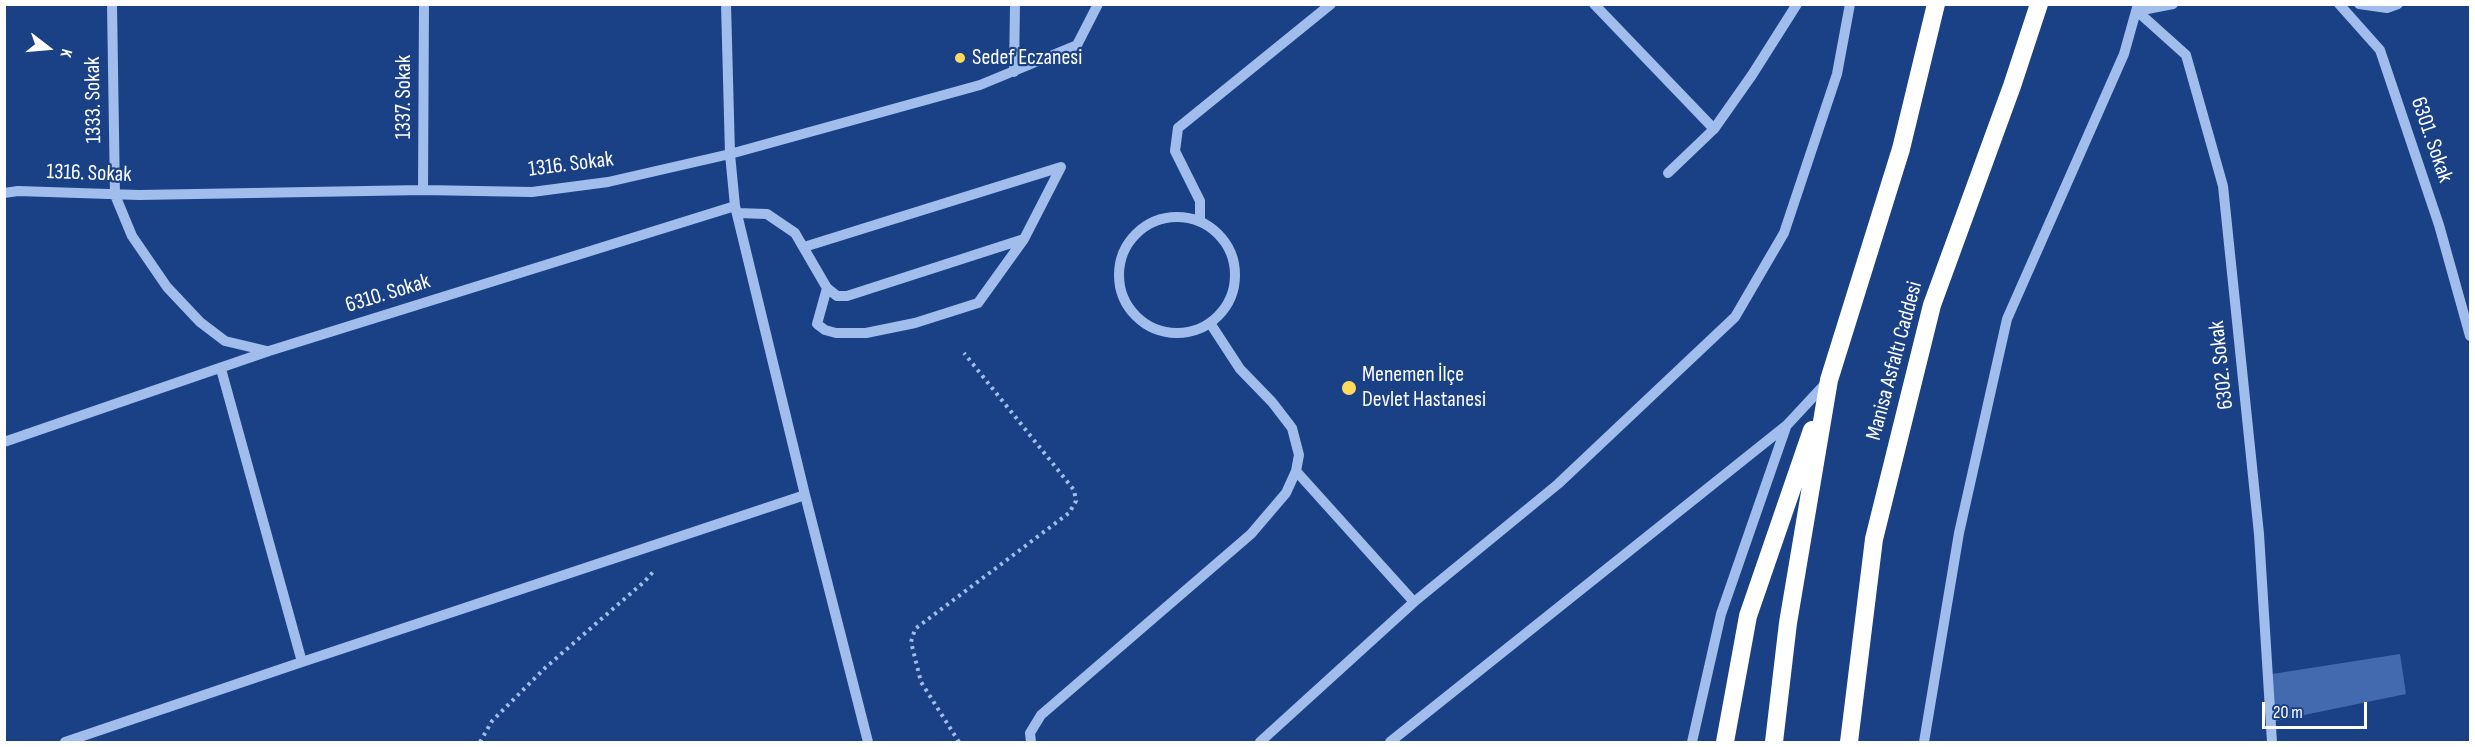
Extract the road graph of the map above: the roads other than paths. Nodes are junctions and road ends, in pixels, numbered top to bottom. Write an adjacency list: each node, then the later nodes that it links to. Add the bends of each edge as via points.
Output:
1 (112, 4): 23 (street, 1333. Sokak)
2 (424, 4): 21 (street, 1337. Sokak)
3 (726, 4): 19 (street)
4 (1015, 4): 17 (street)
5 (1098, 4): 17 (street, 1316. Sokak, via 1077,45)
6 (1332, 4): 25 (street, via 1178,128 1175,151 1200,201)
7 (1594, 4): 18 (street)
8 (1797, 4): 18 (street)
9 (1850, 4): 38 (street, via 1838,74 1784,233 1735,317 1558,484)
10 (1936, 4): 33 (highway, via 1901,149)
11 (2039, 4): 48 (highway, Manisa Asfaltı Caddesi, via 1932,305 1875,539)
12 (2173, 4): 16 (street)
13 (2339, 4): 30 (street, 6301. Sokak, via 2380,50 2439,225)
14 (2359, 4): 15 (street, via 2387,8)
15 (2398, 4)
16 (2138, 8): 49 (street, via 2124,54 2007,319 1959,533); 50 (street, 6302. Sokak, via 2186,55 2223,186 2259,534)
17 (1014, 72): 19 (street, 1316. Sokak, via 980,85)
18 (1714, 129): 20 (street)
19 (730, 154): 21 (street, 1316. Sokak, via 608,182 532,192); 24 (street)
20 (1668, 173)
21 (423, 190): 23 (street, 1316. Sokak)
22 (4, 193): 23 (street, 1316. Sokak)
23 (115, 195): 31 (street, via 132,236 147,259 200,322 225,341)
24 (736, 210): 27 (street, 6310. Sokak, via 767,214 795,233); 31 (street, 6310. Sokak); 37 (street)
25 (1200, 222): 29 (street, via 1226,244 1235,278 1232,296); 29 (street, via 1180,217 1161,220 1143,229 1129,243 1121,261 1119,281 1125,301 1136,317 1153,328 1172,333 1192,332)
26 (1024, 239): 27 (street, via 1061,167); 28 (street, via 847,296 837,296); 28 (street, via 978,303 915,323 866,333 825,330 817,324)
27 (804, 247): 28 (street, 6310. Sokak)
28 (827, 288)
29 (1210, 323): 36 (street, via 1240,369 1292,428 1299,455)
30 (2470, 336)
31 (269, 351): 32 (street, 6310. Sokak)
32 (221, 369): 35 (street, 6310. Sokak); 39 (street)
33 (1830, 380): 34 (street); 46 (highway, via 1748,616); 47 (highway, via 1788,623)
34 (1786, 425): 44 (street); 45 (street, via 1721,614)
35 (4, 442)
36 (1296, 471): 38 (street); 42 (street, via 1286,493 1251,534 1041,715 1030,733)
37 (805, 495): 39 (street); 41 (street)
38 (1414, 602): 43 (street)
39 (302, 662): 40 (street)
40 (65, 742)
41 (868, 742)
42 (1031, 742)
43 (1260, 742)
44 (1390, 742)
45 (1692, 742)
46 (1725, 742)
47 (1774, 742)
48 (1849, 742)
49 (1924, 742)
50 (2272, 742)

